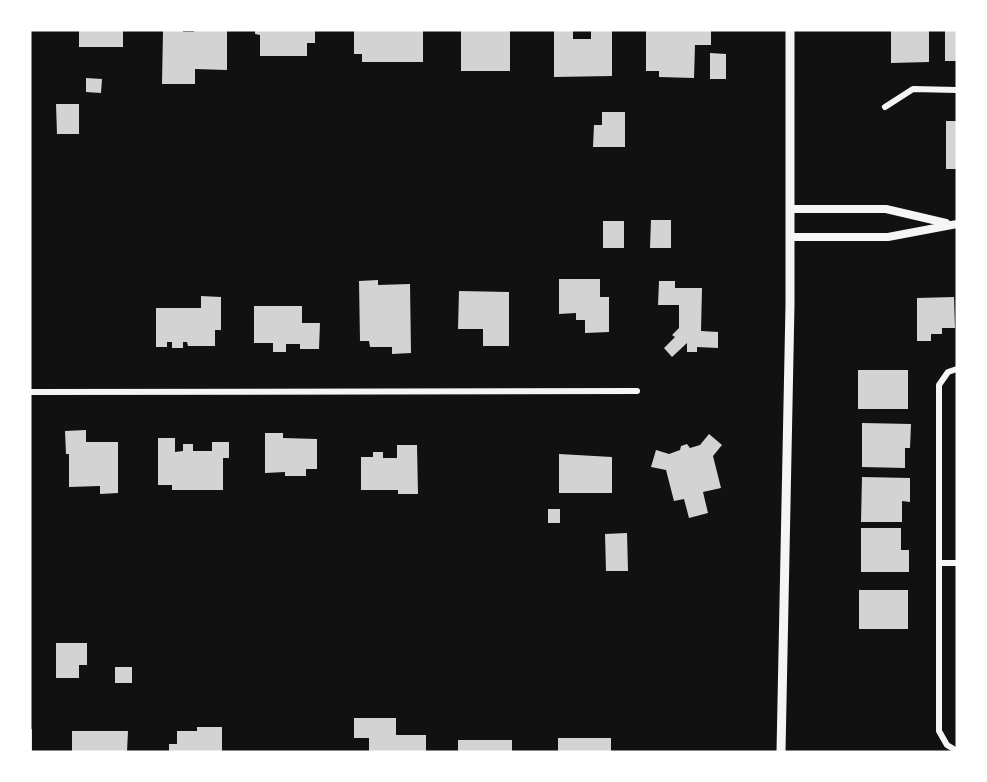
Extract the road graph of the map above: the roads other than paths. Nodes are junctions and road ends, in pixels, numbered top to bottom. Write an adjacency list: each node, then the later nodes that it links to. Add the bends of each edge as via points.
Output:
1 (789, 30): 4 (main road)
2 (957, 90): 3 (street, via 914,89)
3 (885, 107)
4 (791, 209): 5 (street, via 886,209); 6 (main road)
5 (953, 224): 6 (street, via 888,237)
6 (790, 237): 13 (main road)
7 (957, 369): 10 (street, via 948,372 939,386)
8 (637, 391): 9 (street)
9 (30, 392)
10 (941, 562): 11 (street); 12 (street, via 939,731 946,745)
11 (957, 563)
12 (957, 751)
13 (781, 752)

